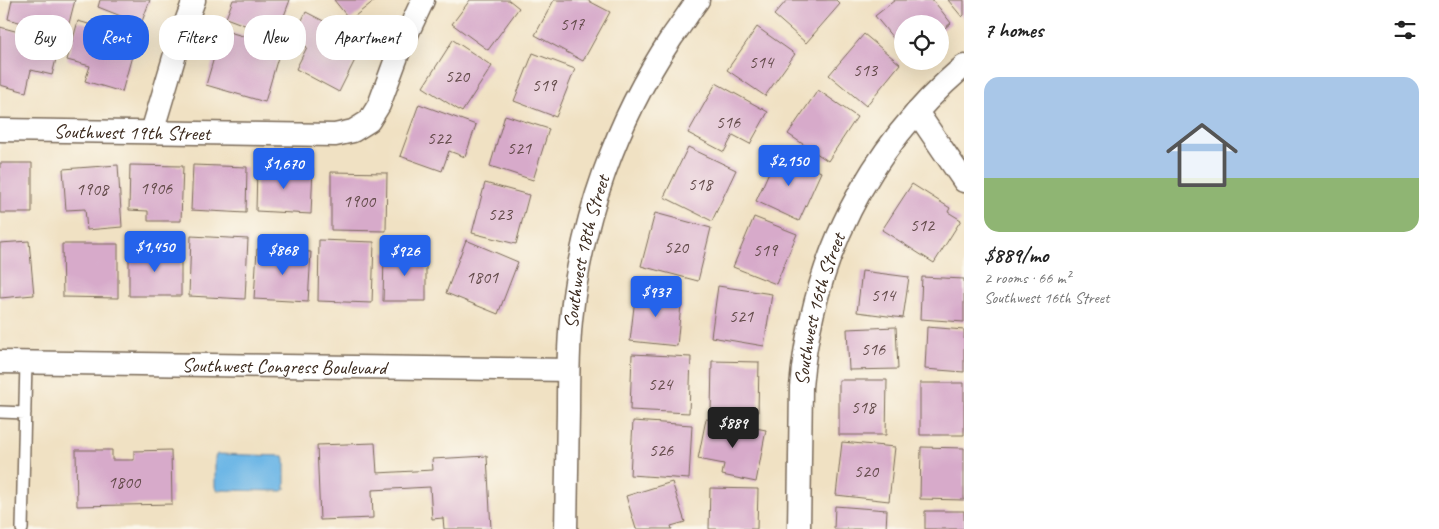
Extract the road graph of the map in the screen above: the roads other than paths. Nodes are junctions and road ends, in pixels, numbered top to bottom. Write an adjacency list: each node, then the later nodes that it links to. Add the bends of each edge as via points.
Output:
1 (194, 0): 7 (street)
2 (423, 0): 7 (street, Southwest 19th Street, via 379,105 369,121 353,131 335,135)
3 (698, 0): 11 (street, Southwest 18th Street, via 656,62 634,102 599,186 581,252)
4 (964, 66): 5 (street, Southwest 16th Street)
5 (917, 112): 8 (street); 16 (street, Southwest 16th Street, via 875,166 846,217 824,272 809,329 801,387)
6 (0, 130): 7 (street, Southwest 19th Street)
7 (152, 132)
8 (964, 181)
9 (0, 362): 10 (street, Southwest Congress Boulevard)
10 (26, 362): 11 (street, Southwest Congress Boulevard); 13 (lane)
11 (568, 370): 15 (street, Southwest 18th Street)
12 (0, 412): 13 (lane)
13 (25, 413): 14 (lane)
14 (22, 529)
15 (566, 529)
16 (799, 529)

